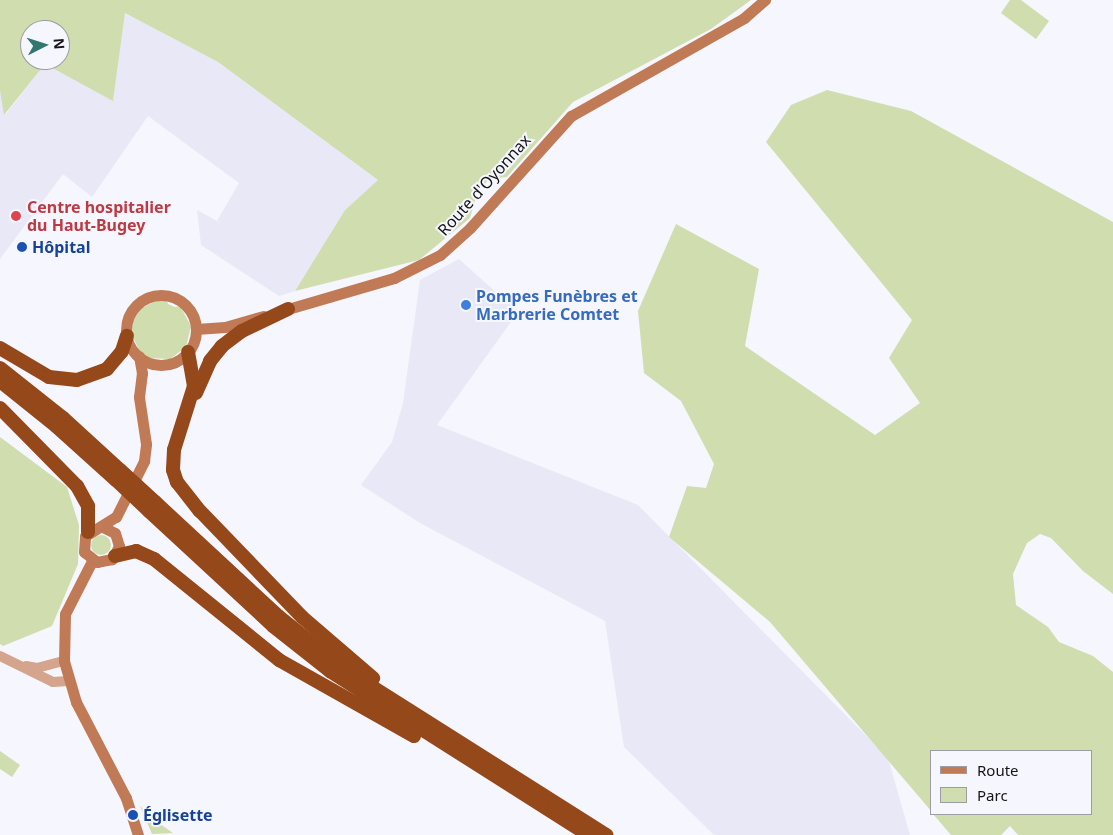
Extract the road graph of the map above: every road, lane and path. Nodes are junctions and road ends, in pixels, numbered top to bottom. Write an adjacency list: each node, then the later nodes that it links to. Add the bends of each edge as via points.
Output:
1 (765, 0): 2 (main road, Route d'Oyonnax, via 744,18 594,100 571,116 470,228 440,255 394,278)
2 (288, 309): 3 (main road, Route d'Oyonnax, via 225,327); 12 (highway, via 242,331 222,346 210,361)
3 (196, 329): 4 (main road, via 184,304 173,297 156,295 132,310 127,322); 6 (main road)
4 (127, 336): 5 (highway, via 122,351 106,369 77,380 49,377); 7 (main road)
5 (0, 348)
6 (188, 352): 8 (main road, via 180,360); 12 (highway, via 194,386)
7 (139, 356): 8 (main road); 15 (main road, via 142,373 139,397 146,444 144,461 116,516)
8 (159, 365): 17 (main road, via 150,375 146,392 153,448 150,468)
9 (0, 368): 13 (highway, via 63,418)
10 (0, 381): 13 (highway)
11 (0, 408): 16 (highway, via 77,486 88,506)
12 (184, 416): 24 (highway, via 172,464 175,477 185,493 302,617)
13 (118, 475): 14 (highway, bridge)
14 (152, 507): 24 (highway, via 315,647); 25 (highway, via 273,626 330,671)
15 (104, 527): 16 (main road); 17 (main road)
16 (88, 532): 19 (main road, via 83,547)
17 (117, 537): 18 (main road, via 119,546)
18 (115, 556): 19 (main road, via 107,562); 25 (highway, via 136,551 148,555 279,660)
19 (92, 560): 21 (main road, via 65,614)
20 (0, 656): 22 (street)
21 (64, 661): 22 (street, via 37,668); 23 (main road)
22 (22, 666): 23 (street, via 53,682)
23 (68, 681): 26 (main road, via 126,798)
24 (428, 722): 28 (highway)
25 (539, 803): 27 (highway)
26 (138, 835)
27 (588, 835)
28 (606, 835)

